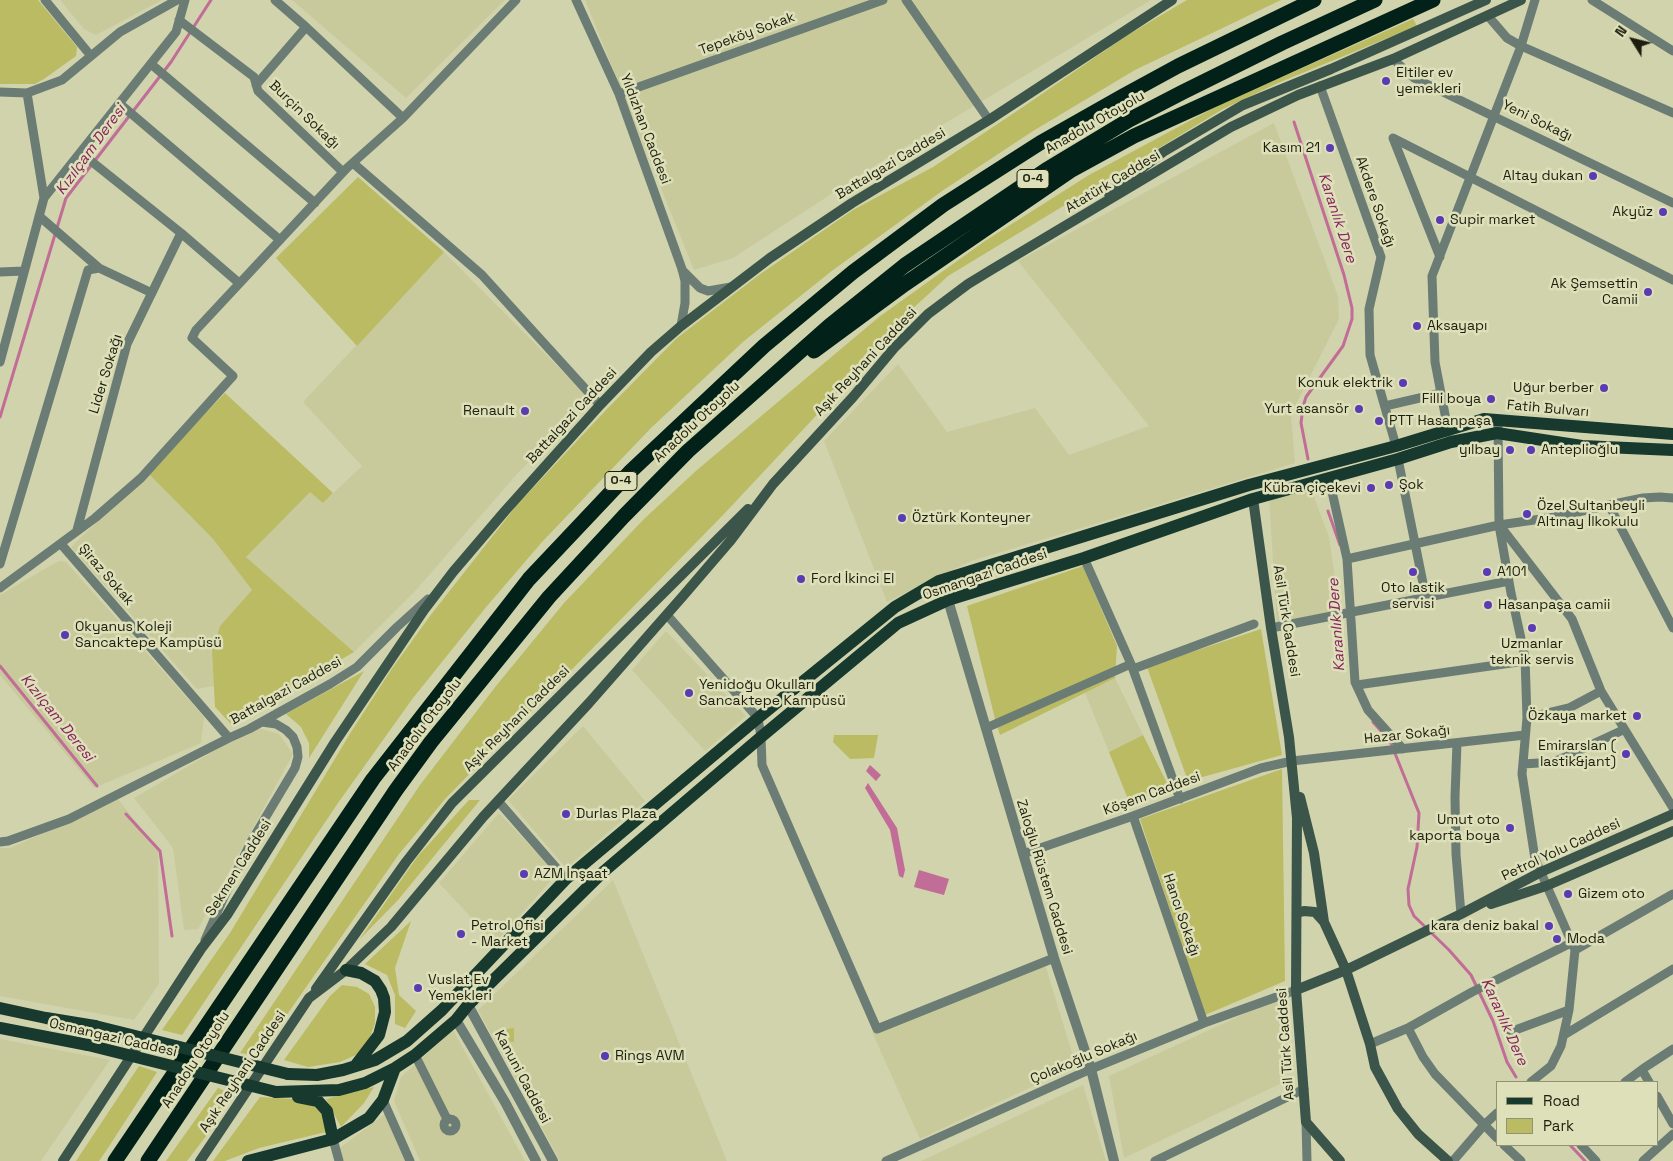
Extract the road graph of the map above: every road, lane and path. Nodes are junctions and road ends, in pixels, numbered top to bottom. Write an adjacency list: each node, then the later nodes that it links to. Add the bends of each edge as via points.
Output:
1 (44, 0): 22 (street)
2 (177, 0): 22 (street, via 120,32)
3 (185, 0): 18 (street)
4 (275, 0): 19 (street)
5 (516, 0): 33 (street)
6 (576, 0): 29 (street, Yıldızhan Caddesi)
7 (883, 0): 29 (street, Tepeköy Sokak)
8 (906, 0): 34 (street)
9 (1172, 0): 34 (main road, Battalgazi Caddesi)
10 (1314, 0): 167 (highway, Anadolu Otoyolu / O-4, via 1122,96 1040,143 943,205 853,272 764,346 631,471 529,579 373,780)
11 (1376, 0): 60 (highway, Anadolu Otoyolu / O-4, via 1175,96 1046,170 906,266 829,326)
12 (1433, 0): 60 (highway, via 1134,136 1070,171 905,284)
13 (1486, 0): 43 (main road, Atatürk Caddesi, via 1243,106 1163,152)
14 (1522, 0): 17 (main road, Atatürk Caddesi)
15 (1535, 0): 20 (street)
16 (1592, 0): 21 (street)
17 (1488, 16): 20 (street, via 1507,38); 23 (main road, Atatürk Caddesi)
18 (183, 23): 24 (street); 25 (street, Burçin Sokağı, via 254,77)
19 (306, 26): 25 (street); 33 (street)
20 (1521, 46): 31 (street); 32 (street)
21 (1673, 51)
22 (91, 56): 28 (street, via 62,80)
23 (1393, 59): 26 (main road, Atatürk Caddesi); 32 (street, Yeni Sokağı, via 1414,78)
24 (154, 66): 30 (street); 41 (street)
25 (256, 85): 37 (street, Burçin Sokağı)
26 (1320, 86): 43 (main road, Atatürk Caddesi, via 1231,128); 59 (street, Akdere Sokağı, via 1381,257 1369,309 1370,355)
27 (0, 92): 28 (street)
28 (27, 93): 39 (street)
29 (619, 94): 48 (street, Yıldızhan Caddesi)
30 (123, 106): 35 (street); 45 (street)
31 (1673, 112)
32 (1495, 116): 38 (street); 40 (street, Yeni Sokağı)
33 (403, 118): 36 (street)
34 (989, 120): 53 (main road, Battalgazi Caddesi, via 852,203)
35 (85, 155): 39 (street); 44 (street)
36 (353, 163): 37 (street); 58 (street, via 482,275)
37 (344, 172): 41 (street)
38 (1471, 178): 46 (street); 46 (street, via 1393,138); 51 (street)
39 (44, 198): 42 (street)
40 (1673, 202)
41 (314, 203): 45 (street)
42 (39, 216): 47 (street); 49 (street)
43 (1068, 225): 68 (main road, Aşık Reyhani Caddesi, via 968,284 928,314)
44 (181, 233): 52 (street); 54 (street, Lider Sokağı)
45 (280, 240): 52 (street)
46 (1440, 257): 57 (street, via 1432,276 1435,362)
47 (99, 268): 54 (street); 79 (street, via 88,270)
48 (682, 269): 53 (street, via 700,288 718,290); 55 (street, via 685,303)
49 (24, 271): 50 (street); 56 (street)
50 (0, 272)
51 (1673, 280)
52 (239, 283): 74 (street, via 192,338 233,376 141,478)
53 (732, 287): 55 (main road, Battalgazi Caddesi)
54 (152, 293): 74 (street, Lider Sokağı, via 128,344)
55 (680, 326): 58 (main road, Battalgazi Caddesi)
56 (0, 362)
57 (1441, 393): 59 (street); 63 (street)
58 (600, 405): 82 (main road, Battalgazi Caddesi)
59 (1384, 406): 64 (street, Akdere Sokağı)
60 (726, 416): 168 (highway, Anadolu Otoyolu / O-4, via 624,516 549,597 431,742)
61 (1498, 427): 62 (main road, Fatih Bulvarı); 63 (main road, Fatih Bulvarı); 65 (main road, Fatih Bulvarı, via 1582,446); 73 (street)
62 (1673, 434)
63 (1450, 436): 64 (main road, Fatih Bulvarı); 66 (main road, Fatih Bulvarı)
64 (1396, 446): 66 (main road); 69 (main road, Fatih Bulvarı)
65 (1673, 450)
66 (1398, 459): 67 (main road, Fatih Bulvarı); 75 (street)
67 (1329, 478): 71 (main road, Fatih Bulvarı); 78 (street)
68 (773, 484): 86 (main road, Aşık Reyhani Caddesi, via 731,540); 130 (main road, Aşık Reyhani Caddesi, via 452,803)
69 (1249, 484): 71 (main road, Asil Türk Caddesi); 94 (main road, Osmangazi Caddesi, via 939,581 895,607)
70 (1673, 498): 72 (street, via 1643,498)
71 (1253, 499): 77 (main road, Osmangazi Caddesi); 88 (main road, Asil Türk Caddesi)
72 (1609, 505): 73 (street); 89 (street)
73 (1499, 525): 75 (street); 80 (street); 93 (street, via 1572,619)
74 (77, 530): 76 (street)
75 (1415, 543): 78 (street); 83 (street)
76 (61, 544): 81 (street); 101 (street, Şiraz Sokak)
77 (1084, 558): 84 (main road, Osmangazi Caddesi); 91 (street)
78 (1347, 559): 85 (street)
79 (0, 564)
80 (1509, 581): 83 (street); 90 (street)
81 (0, 588)
82 (440, 589): 97 (street, Battalgazi Caddesi, via 357,667); 122 (main road, Sekmen Caddesi, via 335,742 227,915)
83 (1426, 598): 85 (street)
84 (948, 600): 96 (street, Zaloğlu Rüstem Caddesi); 100 (main road, Osmangazi Caddesi, via 898,623)
85 (1351, 613): 88 (street); 92 (street)
86 (667, 614): 94 (street); 107 (main road, Aşık Reyhani Caddesi)
87 (1254, 624): 91 (street)
88 (1271, 628): 104 (main road, Asil Türk Caddesi)
89 (1673, 628)
90 (1525, 661): 92 (street); 95 (street)
91 (1132, 667): 96 (street); 106 (street)
92 (1357, 685): 103 (street, via 1368,710)
93 (1600, 691): 95 (street, via 1569,708); 98 (street)
94 (758, 718): 100 (street); 115 (main road, Osmangazi Caddesi)
95 (1527, 718): 99 (street)
96 (986, 728): 113 (street, Zaloğlu Rüstem Caddesi)
97 (249, 729): 101 (street, Battalgazi Caddesi); 122 (street, via 263,722 276,724 293,737 298,757 295,768 252,840)
98 (1623, 730): 105 (street, via 1554,762); 108 (street)
99 (1526, 735): 102 (street, Hazar Sokağı); 105 (street)
100 (761, 737): 124 (street, via 762,765 877,1028); 132 (main road, Osmangazi Caddesi, via 602,873)
101 (229, 738): 112 (street, Battalgazi Caddesi, via 68,819)
102 (1457, 743): 103 (street, Hazar Sokağı); 119 (street, via 1456,854)
103 (1401, 749): 104 (street, Hazar Sokağı)
104 (1292, 761): 106 (street, Köşem Caddesi, via 1261,768); 118 (main road, Asil Türk Caddesi, via 1297,818); 120 (main road, Asil Türk Caddesi, via 1314,853)
105 (1523, 764): 114 (street, via 1535,859)
106 (1180, 799): 110 (street, Köşem Caddesi)
107 (498, 801): 115 (street); 127 (main road, Aşık Reyhani Caddesi, via 391,927)
108 (1673, 808)
109 (1673, 814): 114 (main road, Petrol Yolu Caddesi)
110 (1132, 816): 113 (street, Köşem Caddesi); 136 (street, Hancı Sokağı)
111 (1673, 831): 116 (main road, Petrol Yolu Caddesi)
112 (0, 842)
113 (1023, 854): 124 (street, Zaloğlu Rüstem Caddesi)
114 (1541, 872): 116 (street); 119 (main road, Petrol Yolu Caddesi)
115 (566, 879): 131 (main road, Osmangazi Caddesi)
116 (1546, 886): 119 (main road, Petrol Yolu Caddesi); 121 (street)
117 (1673, 894): 121 (street)
118 (1297, 913): 120 (main road, via 1315,912); 129 (main road, Asil Türk Caddesi)
119 (1461, 914): 125 (main road, Petrol Yolu Caddesi)
120 (1324, 922): 123 (main road, Asil Türk Caddesi)
121 (1573, 946): 134 (street); 138 (street, via 1483,986)
122 (201, 949): 166 (main road, Sekmen Caddesi)
123 (1338, 957): 125 (main road); 128 (main road, Asil Türk Caddesi)
124 (1054, 958): 146 (street, Zaloğlu Rüstem Caddesi)
125 (1361, 962): 128 (main road, Petrol Yolu Caddesi)
126 (1673, 969): 140 (street)
127 (346, 970): 130 (main road, Aşık Reyhani Caddesi); 144 (main road, via 375,981 384,998 385,1012 379,1036)
128 (1346, 970): 129 (main road, Petrol Yolu Caddesi); 141 (main road, Asil Türk Caddesi)
129 (1296, 990): 136 (street, Çolakoğlu Sokağı); 151 (main road, Asil Türk Caddesi)
130 (309, 998): 169 (main road, Aşık Reyhani Caddesi)
131 (452, 1000): 132 (main road); 135 (main road); 144 (main road, Osmangazi Caddesi, via 407,1041 375,1060)
132 (468, 1005): 135 (main road, Osmangazi Caddesi); 174 (street, Kanuni Caddesi)
133 (0, 1008): 144 (main road, Osmangazi Caddesi, bridge, via 95,1026 288,1074 317,1075)
134 (1569, 1010): 139 (street); 140 (street)
135 (456, 1020): 143 (main road, Osmangazi Caddesi); 173 (street, Kanuni Caddesi)
136 (1204, 1023): 146 (street, Çolakoğlu Sokağı)
137 (0, 1028): 152 (main road, Osmangazi Caddesi, bridge, via 88,1045)
138 (1408, 1028): 141 (street); 159 (street, via 1435,1074)
139 (1510, 1032)
140 (1564, 1035): 148 (street, via 1551,1066)
141 (1370, 1044): 179 (main road, Asil Türk Caddesi, via 1375,1067 1398,1110 1418,1134)
142 (1673, 1049): 147 (street)
143 (415, 1055): 145 (main road, Osmangazi Caddesi); 156 (street)
144 (356, 1065)
145 (395, 1068): 152 (main road, Osmangazi Caddesi, via 365,1083 340,1090); 154 (main road)
146 (1091, 1069): 175 (street, Çolakoğlu Sokağı); 176 (street, Zaloğlu Rüstem Caddesi)
147 (1642, 1070): 149 (street); 150 (street)
148 (1532, 1081)
149 (1626, 1081)
150 (1648, 1081)
151 (1304, 1089): 157 (main road, Asil Türk Caddesi); 177 (street)
152 (276, 1092): 162 (main road, via 318,1101 327,1111)
153 (1658, 1098): 158 (street)
154 (383, 1100): 162 (main road, via 369,1118); 172 (street)
155 (1496, 1114): 159 (street)
156 (447, 1119)
157 (1306, 1122): 165 (street); 178 (main road)
158 (1673, 1124)
159 (1484, 1125): 161 (street); 180 (street)
160 (1673, 1134): 183 (street)
161 (1496, 1137)
162 (332, 1139): 170 (main road); 171 (street)
163 (1505, 1146): 181 (street)
164 (1582, 1146): 182 (street)
165 (1304, 1160)
166 (62, 1161)
167 (116, 1161)
168 (148, 1161)
169 (200, 1161)
170 (248, 1161)
171 (339, 1161)
172 (410, 1161)
173 (536, 1161)
174 (552, 1161)
175 (886, 1161)
176 (1114, 1161)
177 (1155, 1161)
178 (1340, 1161)
179 (1448, 1161)
180 (1453, 1161)
181 (1521, 1161)
182 (1596, 1161)
183 (1643, 1161)

